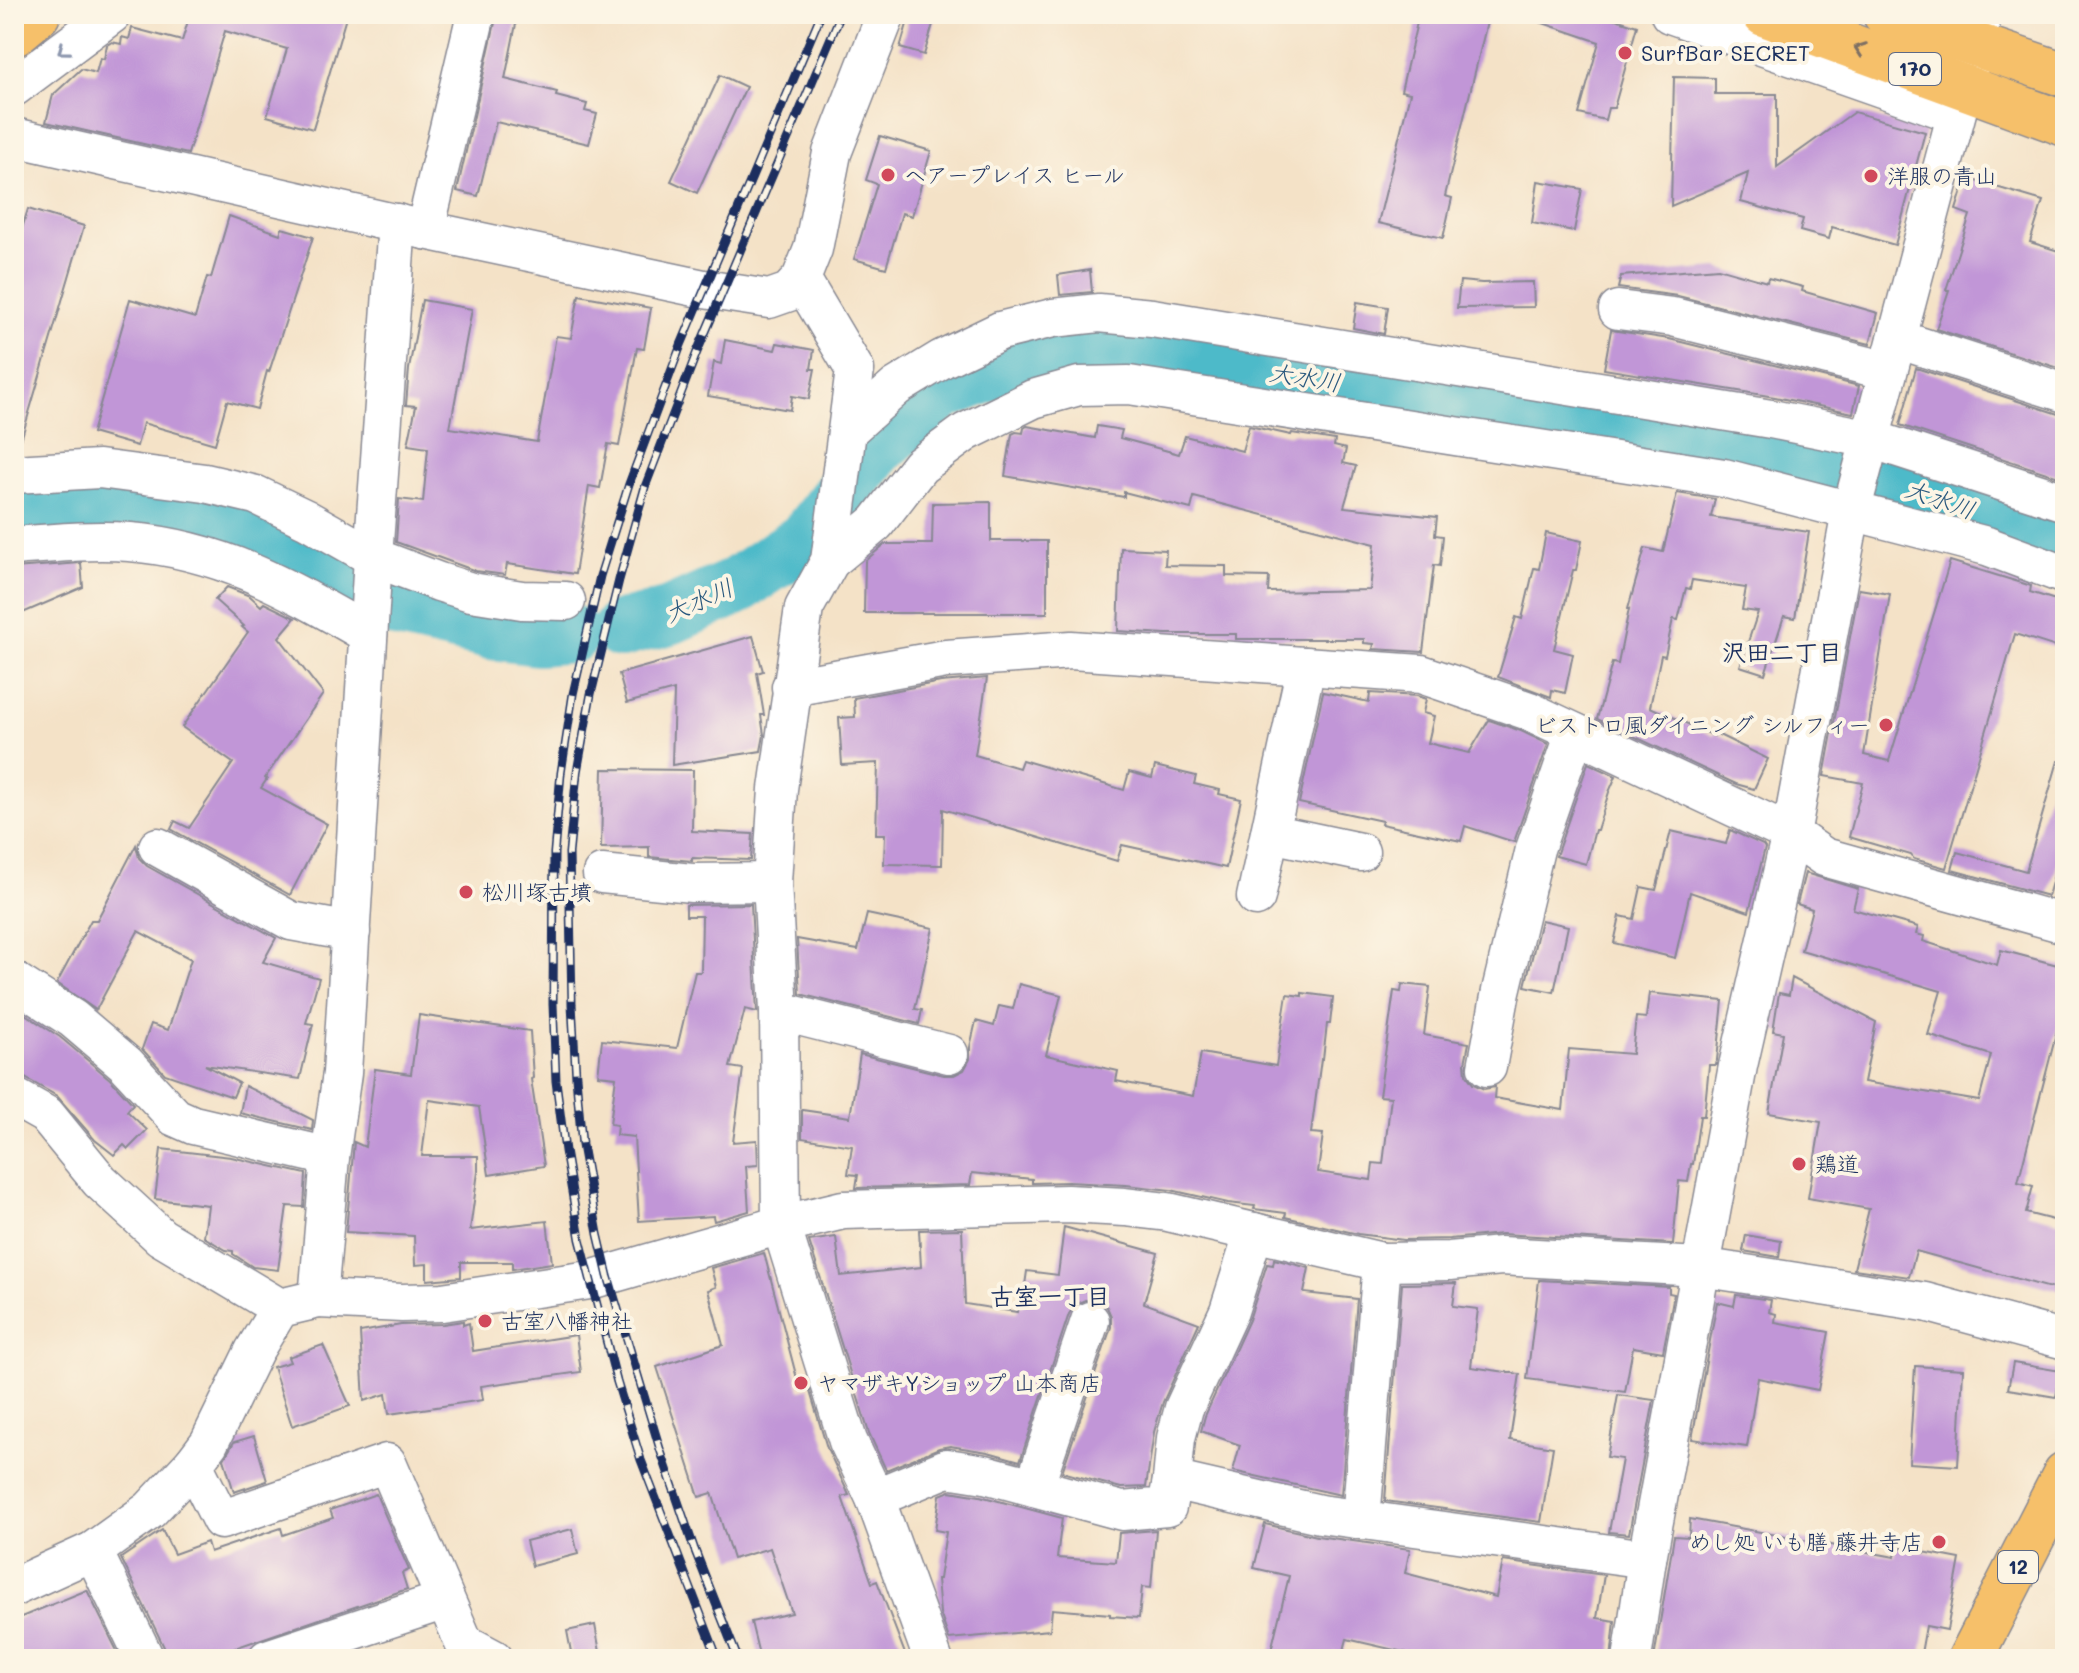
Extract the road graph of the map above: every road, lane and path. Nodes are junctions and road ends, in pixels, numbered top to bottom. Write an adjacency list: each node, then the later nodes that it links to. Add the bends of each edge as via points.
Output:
1 (38, 14): 9 (main road)
2 (112, 14): 11 (street, one-way to 11)
3 (476, 14): 15 (street)
4 (886, 14): 16 (street, via 832,153 813,249)
5 (1670, 14): 12 (street)
6 (1764, 14): 12 (main road, 170, one-way to 6)
7 (1885, 14): 8 (main road, 170)
8 (1979, 22): 10 (main road, 170); 12 (street)
9 (14, 34)
10 (2065, 75)
11 (14, 87)
12 (1960, 101): 13 (main road, 170); 18 (street)
13 (2065, 124)
14 (14, 137): 15 (street)
15 (411, 226): 16 (street, via 722,293 769,299 789,292); 27 (street)
16 (801, 279): 20 (street, via 855,370)
17 (1618, 310): 18 (street)
18 (1892, 355): 19 (street); 21 (street)
19 (2065, 393)
20 (847, 438): 21 (street, via 896,387 942,359 1000,331 1099,313 1771,419); 26 (street)
21 (1869, 444): 23 (street); 24 (street)
22 (14, 474): 27 (street, via 99,469 256,495)
23 (2065, 502)
24 (1854, 503): 26 (street, via 1129,385 1079,386 1033,399 966,432 920,466 876,523); 28 (street); 35 (street)
25 (14, 546): 30 (street, via 131,542 182,550 234,565)
26 (831, 551): 32 (street, via 804,608)
27 (372, 561): 29 (street, via 471,592); 30 (street)
28 (2065, 575)
29 (566, 601)
30 (369, 628): 42 (street)
31 (1306, 666): 32 (street, via 1071,650 946,659); 33 (street, via 1421,674 1529,711); 34 (street)
32 (791, 687): 39 (street)
33 (1575, 733): 35 (street); 46 (street, via 1535,849)
34 (1270, 833): 37 (street); 40 (street)
35 (1791, 834): 41 (street, via 1824,857); 52 (street, via 1738,1066)
36 (158, 847): 42 (street, via 291,921)
37 (1360, 852)
38 (602, 874): 39 (street, via 692,883)
39 (772, 882): 44 (street)
40 (1256, 897)
41 (2065, 924)
42 (351, 932): 48 (street, via 342,1073)
43 (14, 981): 48 (street, via 73,1019 126,1064 175,1117)
44 (779, 1011): 45 (street); 49 (street)
45 (949, 1054)
46 (1487, 1067)
47 (14, 1097): 54 (street, via 46,1115 100,1181 161,1237)
48 (330, 1157): 53 (street)
49 (781, 1225): 50 (street, via 843,1210 1067,1204 1168,1212); 53 (street, via 608,1276 488,1296 402,1303); 61 (street, via 848,1441)
50 (1254, 1232): 51 (street); 59 (street, via 1229,1311 1184,1408)
51 (1382, 1262): 52 (street, via 1501,1256); 62 (street)
52 (1700, 1267): 56 (street, via 1925,1302); 64 (street)
53 (318, 1299): 54 (street)
54 (280, 1308): 57 (street)
55 (1090, 1321): 60 (street)
56 (2065, 1340)
57 (193, 1464): 63 (street, via 150,1510); 66 (street, via 221,1520 387,1463)
58 (2065, 1474): 72 (main road, 12)
59 (1172, 1480): 60 (street, via 1167,1507 1122,1511); 62 (street)
60 (1034, 1487): 61 (street, via 947,1468)
61 (875, 1498): 70 (street)
62 (1361, 1520): 64 (street)
63 (93, 1551): 65 (street); 67 (street)
64 (1647, 1559): 71 (street)
65 (14, 1587)
66 (445, 1600): 68 (street); 69 (street, via 464,1643)
67 (145, 1659)
68 (267, 1659)
69 (494, 1659)
70 (933, 1659)
71 (1632, 1659)
72 (1970, 1659)

